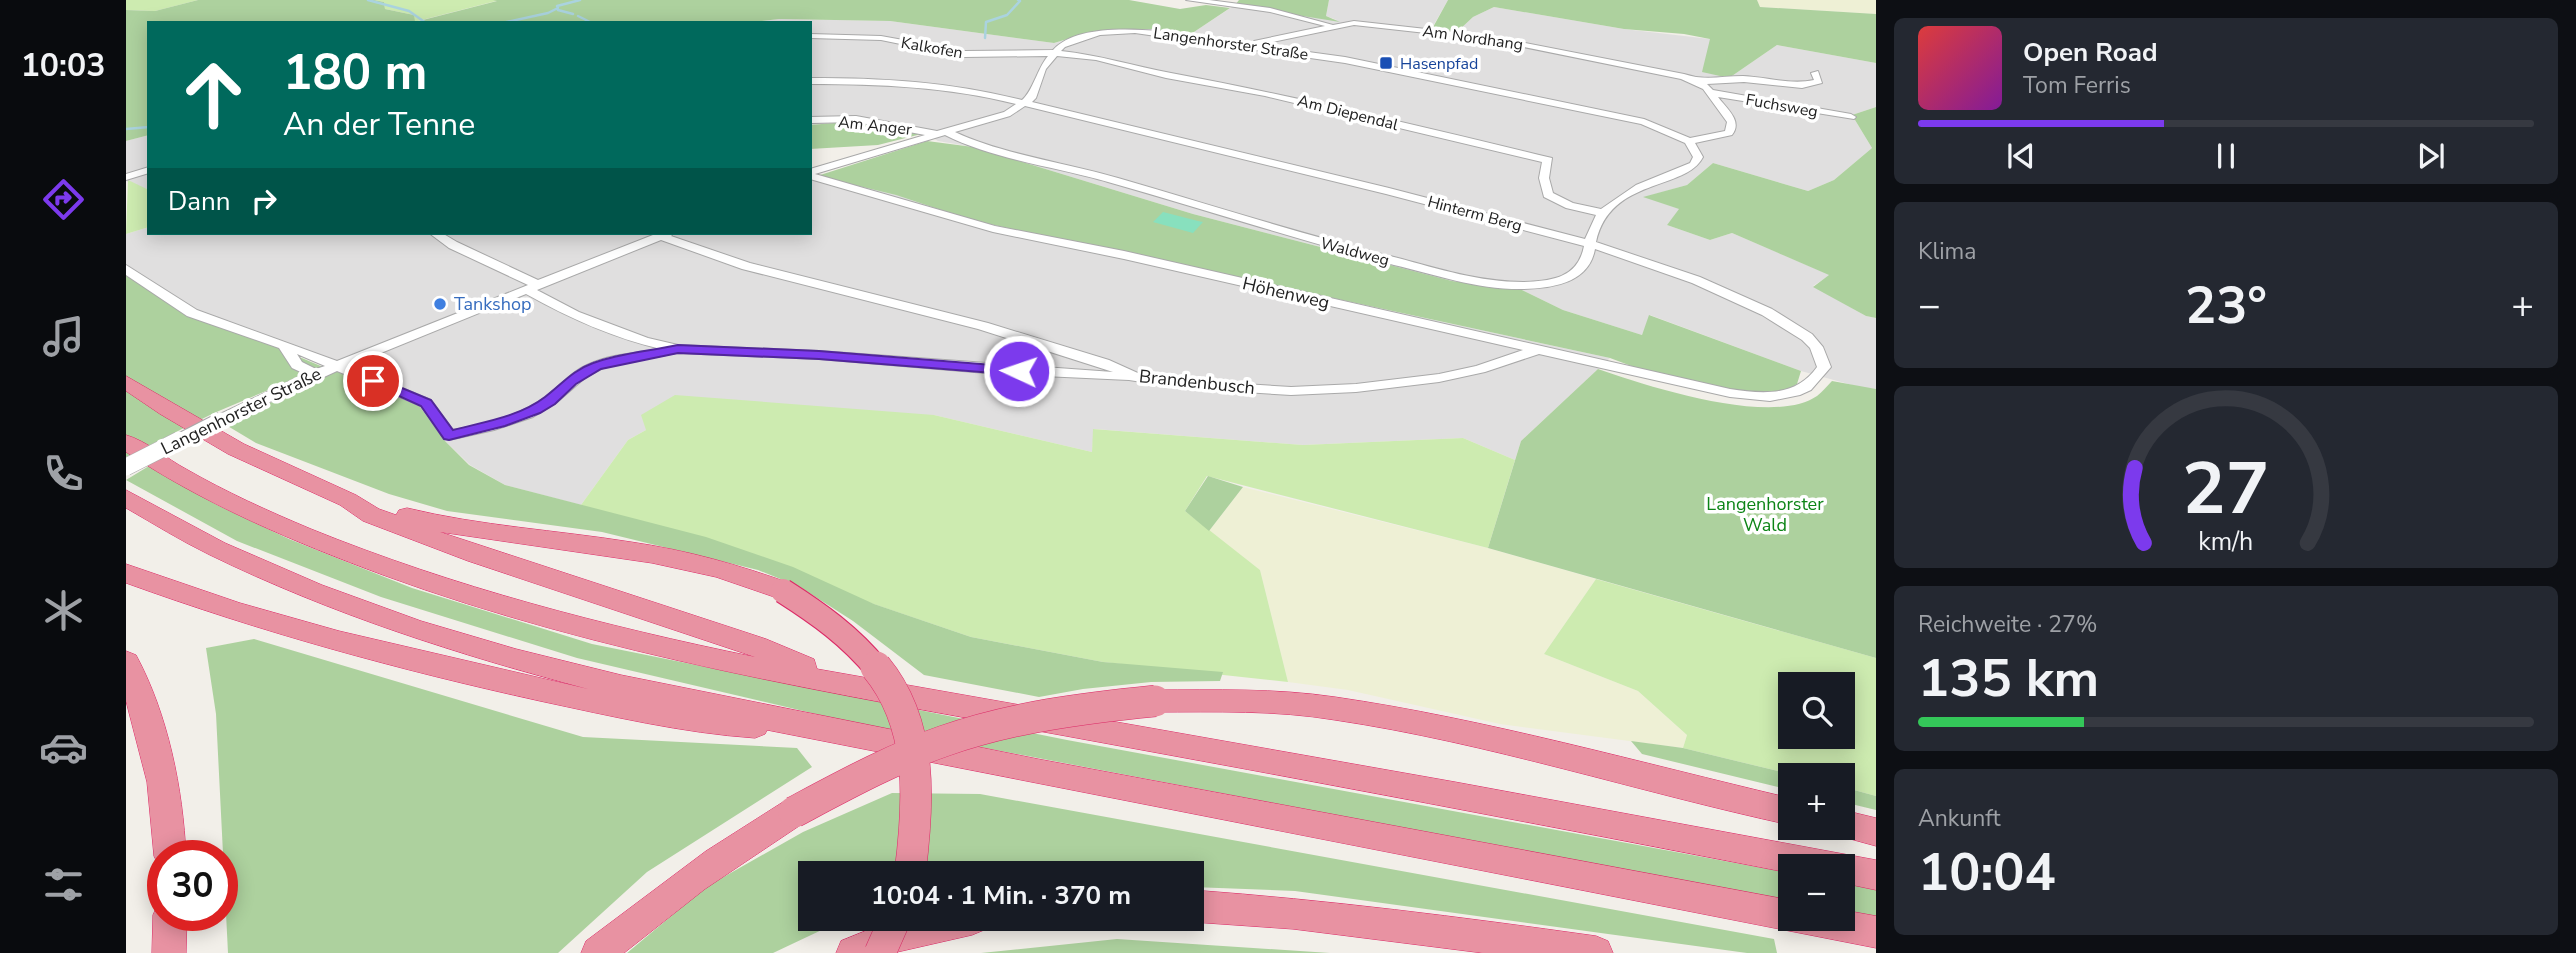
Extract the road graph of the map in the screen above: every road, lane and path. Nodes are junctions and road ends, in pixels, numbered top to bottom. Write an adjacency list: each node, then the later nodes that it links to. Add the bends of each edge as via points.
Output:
1 (1190, 0): 2 (street, via 1270,10)
2 (1331, 26): 4 (street, Am Nordhang); 8 (street, Am Nordhang, via 1367,23 1489,38)
3 (812, 37): 5 (street, Kalkofen, via 881,38 980,55)
4 (1248, 45): 5 (street, Langenhorster Straße, via 1124,31 1079,38); 14 (street, Langenhorster Straße, via 1376,65 1644,122)
5 (1054, 53): 10 (street); 19 (street, Am Diependal, via 1111,60 1533,155 1548,160 1544,178 1548,195 1570,206)
6 (1815, 73): 8 (street, Am Nordhang, via 1819,80 1802,85 1744,79)
7 (812, 81): 10 (street, Hinterm Berg, via 928,84)
8 (1696, 82): 9 (street, Am Nordhang)
9 (1712, 93): 11 (street, Fuchsweg); 14 (street, Am Nordhang, via 1732,128 1728,133)
10 (1026, 103): 13 (street, via 1007,114); 22 (street, Hinterm Berg)
11 (1851, 117)
12 (812, 120): 13 (street, Am Anger, via 856,119)
13 (942, 134): 16 (street); 22 (street, Waldweg, via 1465,278 1516,284 1554,282 1583,269)
14 (1689, 141): 19 (street, via 1698,153 1694,165 1626,196)
15 (147, 171): 18 (street)
16 (812, 173)
17 (812, 175): 27 (street, Höhenweg, via 993,229)
18 (126, 177)
19 (1603, 213): 22 (street, Waldweg)
20 (438, 235): 24 (street)
21 (659, 235): 24 (street, Langenhorster Straße); 30 (street, Brandenbusch, via 746,266 983,326)
22 (1591, 244): 32 (street, Hinterm Berg, via 1720,290 1807,337 1821,357 1824,368 1819,376 1800,392)
23 (126, 269): 25 (street, via 192,313)
24 (533, 287): 26 (street, via 574,315); 28 (street, Langenhorster Straße)
25 (284, 346): 28 (street); 29 (street, via 297,365)
26 (678, 349): 28 (street, via 596,366 535,410 449,435 426,403); 30 (street)
27 (1540, 349): 30 (street, Brandenbusch, via 1439,378 1356,388 1256,390); 32 (street, Höhenweg, via 1690,385)
28 (337, 366): 29 (street, Langenhorster Straße)
29 (316, 374): 34 (street, Langenhorster Straße, bridge)
30 (1137, 377)
31 (126, 382): 36 (highway, via 236,449)
32 (1765, 397)
33 (126, 442): 39 (highway, via 248,510 395,571 574,625)
34 (126, 467)
35 (126, 498): 40 (highway, via 268,572 407,625 615,685)
36 (348, 500): 39 (highway, via 371,515 477,555 756,646); 46 (highway, bridge, via 467,529 687,560 752,578 820,612 865,651 894,694 914,757 919,794)
37 (126, 573): 40 (highway, via 338,643 516,685 714,724)
38 (126, 662): 44 (highway, via 160,768)
39 (842, 684): 45 (highway)
40 (821, 729): 50 (highway)
41 (1778, 809): 57 (highway, bridge, via 1447,729 1334,708 1261,701 1155,701 1064,711 943,741 794,811 727,852)
42 (1855, 827): 43 (highway)
43 (1876, 832)
44 (170, 840)
45 (1778, 856)
46 (911, 861)
47 (1855, 870): 48 (highway)
48 (1876, 874)
49 (1204, 906): 60 (highway, via 1416,927)
50 (1778, 914)
51 (1855, 928): 55 (highway)
52 (170, 931): 56 (highway)
53 (890, 931): 59 (highway, bridge)
54 (913, 931): 58 (highway)
55 (1876, 932)
56 (169, 953)
57 (598, 953)
58 (853, 953)
59 (880, 953)
60 (1596, 953)

